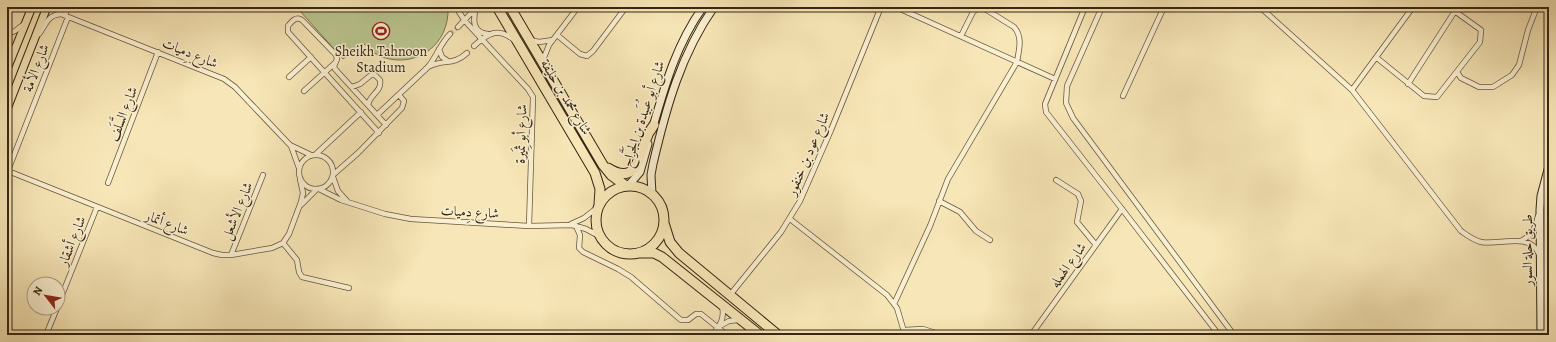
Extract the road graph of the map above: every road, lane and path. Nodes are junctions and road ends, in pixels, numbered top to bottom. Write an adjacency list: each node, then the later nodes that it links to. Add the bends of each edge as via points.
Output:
1 (32, 7): 27 (main road)
2 (47, 7): 34 (main road)
3 (55, 7): 25 (street, شارع دِميات)
4 (68, 7): 25 (street, شارع الأمة)
5 (459, 7): 26 (street, شارع أبو ثِمَيرة, via 459,12)
6 (476, 7): 26 (street); 31 (street, via 475,28)
7 (497, 7): 39 (highway, شارع محمد بن خليفة)
8 (510, 7): 37 (highway, شارع محمد بن خليفة)
9 (578, 7): 32 (street)
10 (626, 7): 32 (street, via 587,56 580,54)
11 (703, 7): 68 (main road, شارع أبو عُبَيدة بن الجَرَّاح, via 670,69)
12 (714, 7): 83 (main road, شارع أبو عُبَيدة بن الجَرَّاح, via 693,42 672,91 653,164)
13 (881, 7): 92 (street, شارع عود بن خنفور, via 831,130)
14 (896, 7): 33 (street)
15 (978, 7): 33 (street)
16 (982, 7): 50 (street, via 1019,32)
17 (1086, 7): 56 (street)
18 (1102, 7): 124 (street, via 1067,86 1068,108)
19 (1164, 7): 62 (street)
20 (1413, 7): 46 (street)
21 (1449, 7): 24 (street)
22 (1537, 7): 54 (street, via 1519,65 1512,75 1493,87 1479,87 1461,78)
23 (1263, 8): 59 (street)
24 (1455, 11): 54 (street, via 1481,30 1480,42); 57 (street)
25 (65, 15): 34 (street, via 55,14 50,17); 42 (street, شارع دِميات); 75 (street, شارع الأمة)
26 (465, 20): 28 (street); 35 (street, شارع أبو ثِمَيرة)
27 (25, 22): 29 (street); 43 (main road)
28 (458, 28)
29 (7, 34)
30 (450, 34): 41 (street)
31 (489, 34): 35 (street); 39 (street, via 506,35)
32 (557, 35): 38 (street)
33 (961, 36): 50 (street)
34 (35, 38): 64 (main road)
35 (482, 38): 40 (street); 95 (street, شارع أبو ثِمَيرة, via 533,97)
36 (7, 40): 43 (street)
37 (530, 40): 38 (street); 48 (highway, شارع محمد بن خليفة)
38 (553, 40): 48 (street)
39 (517, 43): 87 (highway, شارع محمد بن خليفة, via 595,173 600,189)
40 (474, 46)
41 (439, 49): 49 (street, via 442,57); 51 (street)
42 (158, 52): 70 (street, شارع دِميات, via 230,82); 80 (street, شارع السَّلَف)
43 (14, 53): 52 (main road)
44 (467, 53): 49 (street, via 460,59)
45 (311, 57): 47 (street, via 288,32 288,26 296,18 302,20 336,55); 53 (street); 55 (street)
46 (1377, 58): 57 (street); 59 (street)
47 (336, 61): 53 (street); 58 (street, via 335,70)
48 (542, 61): 72 (highway, شارع محمد بن خليفة)
49 (450, 62): 51 (street)
50 (1017, 62): 56 (street); 85 (street, via 948,179)
51 (428, 67): 61 (street)
52 (7, 69)
53 (325, 72): 60 (street); 65 (street)
54 (1457, 72): 57 (street, via 1437,97 1424,96)
55 (289, 77)
56 (1055, 79): 90 (street, via 1045,104 1046,112)
57 (1408, 84)
58 (352, 87): 63 (street); 63 (street, via 371,75 380,80 379,89)
59 (1352, 90): 100 (street, via 1462,231 1471,239 1482,242)
60 (304, 91)
61 (399, 95): 66 (street); 67 (street, via 404,100 404,106)
62 (1123, 96)
63 (368, 105): 66 (street)
64 (7, 109)
65 (361, 112): 69 (street); 71 (street)
66 (377, 115): 67 (street)
67 (386, 125): 69 (street)
68 (654, 125): 72 (highway, via 638,163 632,170 619,173); 81 (main road, شارع أبو عُبَيدة بن الجَرَّاح, via 640,172)
69 (379, 133): 76 (street)
70 (290, 145): 71 (street, شارع دِميات); 74 (street, شارع دِميات)
71 (314, 155): 74 (street, via 306,158); 76 (street, via 321,155 329,160)
72 (603, 165): 81 (highway, شارع محمد بن خليفة, via 611,175)
73 (1549, 166): 91 (main road, طريق حلة السور)
74 (299, 168): 78 (street)
75 (7, 172): 89 (street, شارع أتمار)
76 (333, 174): 82 (street, via 328,184); 86 (street, via 338,191)
77 (263, 175): 104 (street, شارع الأشعل)
78 (300, 179): 82 (street, via 307,187); 88 (street, via 303,193)
79 (1056, 180): 102 (street, via 1078,194 1081,201 1077,222)
80 (108, 183)
81 (627, 186): 83 (highway, via 645,189); 87 (highway, via 611,192)
82 (318, 189): 86 (street, شارع دِميات); 88 (street)
83 (652, 194): 93 (highway, via 661,206)
84 (1549, 196): 99 (main road, طريق حلة السور)
85 (939, 201): 98 (street, via 960,212 976,231); 110 (street)
86 (350, 203): 95 (street, شارع دِميات, via 411,219)
87 (599, 205): 94 (street, شارع دِميات, via 584,218); 97 (highway, via 596,216)
88 (300, 206): 101 (street)
89 (97, 207): 104 (street, شارع أتمار, via 218,254); 106 (street, شارع أشقار)
90 (1122, 208): 102 (street, شارع الهمله); 123 (street)
91 (1540, 210): 100 (street, via 1535,228 1530,236); 105 (main road, طريق حلة السور)
92 (790, 219): 108 (street, شارع عود بن خنفور); 110 (street, via 882,290)
93 (664, 222): 103 (highway, via 656,241); 108 (highway, via 667,236 674,248)
94 (567, 225): 95 (street, شارع دِميات); 96 (street, شارع دِميات)
95 (529, 226)
96 (576, 226): 97 (street, شارع دِميات, via 586,228); 113 (street, via 580,236 579,248 583,252 631,277 681,320 688,320 698,313)
97 (599, 236): 103 (highway, via 616,252)
98 (990, 240)
99 (1549, 240): 126 (main road, طريق حلة السور)
100 (1521, 241): 105 (street, via 1536,247)
101 (283, 244): 104 (street, شارع أتمار); 107 (street, via 297,260 302,277)
102 (1096, 245): 122 (street, شارع الهمله)
103 (639, 253): 109 (highway, via 662,257)
104 (231, 255)
105 (1540, 257): 125 (main road, طريق حلة السور)
106 (66, 285)
107 (349, 288)
108 (730, 295): 119 (highway)
109 (721, 303): 112 (highway); 113 (street, via 723,314)
110 (894, 304): 114 (street)
111 (54, 316): 115 (street)
112 (742, 320): 113 (street, via 729,321); 118 (highway)
113 (718, 328): 116 (street); 117 (street)
114 (904, 330): 120 (street); 121 (street, via 923,329)
115 (46, 335)
116 (712, 335)
117 (727, 335)
118 (760, 335)
119 (778, 335)
120 (905, 335)
121 (942, 335)
122 (1031, 335)
123 (1219, 335)
124 (1234, 335)
125 (1541, 335)
126 (1549, 335)

